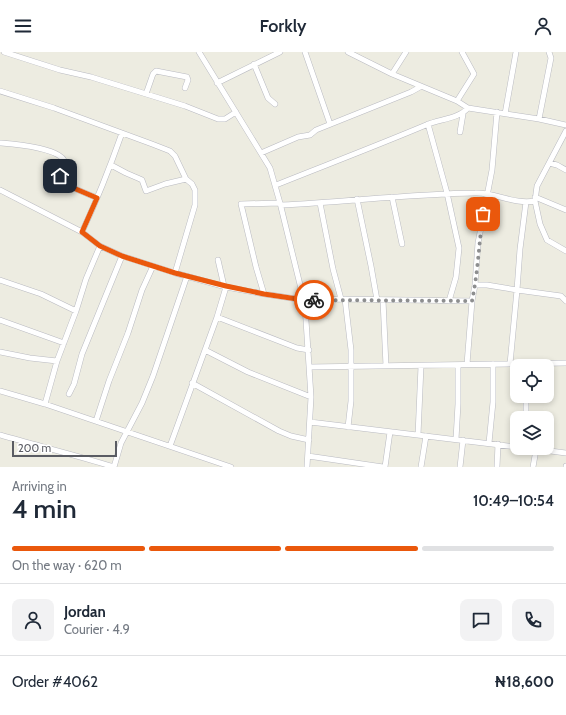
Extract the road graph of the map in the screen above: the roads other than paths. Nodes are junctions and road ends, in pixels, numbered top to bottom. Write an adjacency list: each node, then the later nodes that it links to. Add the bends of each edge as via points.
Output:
1 (4, 52): 16 (street)
2 (199, 52): 12 (street)
3 (280, 52): 10 (street)
4 (305, 52): 25 (street)
5 (348, 52): 11 (street)
6 (406, 52): 11 (street)
7 (462, 52): 17 (street, via 474,74)
8 (516, 52): 23 (street)
9 (549, 52): 24 (street, via 551,58)
10 (254, 64): 12 (street); 18 (street, via 268,98)
11 (392, 74): 13 (street)
12 (217, 83): 20 (street)
13 (420, 87): 17 (street); 25 (street)
14 (185, 88): 16 (street, via 187,77 156,71)
15 (0, 91): 29 (street)
16 (146, 94): 20 (street, via 218,119 225,119)
17 (457, 101): 19 (street)
18 (275, 104)
19 (468, 108): 21 (street); 22 (street)
20 (236, 112): 32 (street)
21 (497, 112): 23 (street); 40 (street)
22 (463, 114): 26 (street); 30 (street)
23 (505, 114): 24 (street)
24 (539, 119): 27 (street)
25 (330, 124): 32 (street)
26 (428, 124): 37 (street); 39 (street)
27 (566, 125)
28 (566, 131): 33 (street)
29 (122, 132): 34 (street); 36 (street, via 170,151)
30 (460, 132)
31 (0, 143): 42 (street, via 38,148 60,155 65,164 60,176 64,184)
32 (262, 153): 37 (street)
33 (549, 163): 35 (street); 44 (street, via 537,186)
34 (111, 165): 36 (street, via 142,180 146,191); 42 (street)
35 (566, 170)
36 (186, 180): 56 (street, via 195,190 195,205)
37 (276, 185): 47 (street)
38 (0, 190): 49 (street)
39 (447, 193): 40 (street); 41 (street); 67 (street, via 459,248 456,277)
40 (488, 194): 45 (street); 59 (street, via 478,244)
41 (392, 197): 43 (street); 50 (street)
42 (97, 198): 49 (street)
43 (357, 199): 46 (street); 65 (street)
44 (535, 199): 45 (street); 48 (street); 52 (street, via 546,240)
45 (526, 202): 61 (street)
46 (320, 203): 47 (street); 63 (street)
47 (281, 204): 62 (street, via 241,204); 64 (street)
48 (566, 210)
49 (82, 232): 51 (street)
50 (402, 244)
51 (100, 246): 53 (street); 70 (street)
52 (566, 251)
53 (122, 256): 55 (street); 91 (street, via 82,354)
54 (218, 260): 60 (street)
55 (153, 266): 56 (street); 94 (street, via 142,290)
56 (175, 273): 57 (street)
57 (187, 276): 60 (street); 97 (street, via 145,396)
58 (0, 280): 70 (street, via 41,294)
59 (475, 285): 61 (street); 68 (street)
60 (225, 286): 62 (street); 71 (street)
61 (517, 290): 69 (street, via 561,296); 77 (street)
62 (264, 294): 64 (street)
63 (343, 299): 64 (street); 65 (street); 88 (street, via 351,350)
64 (304, 300): 75 (street)
65 (377, 300): 66 (street)
66 (383, 300): 67 (street); 85 (street)
67 (449, 301): 68 (street)
68 (472, 301): 80 (street)
69 (566, 301)
70 (76, 312): 73 (street)
71 (217, 317): 74 (street); 75 (street, via 297,348)
72 (0, 320): 73 (street)
73 (64, 343): 78 (street)
74 (205, 350): 89 (street); 92 (street, via 248,372)
75 (309, 350): 87 (street)
76 (0, 352): 78 (street)
77 (510, 359)
78 (57, 361): 93 (street)
79 (566, 363): 83 (street)
80 (467, 364): 81 (street); 84 (street)
81 (493, 364): 82 (street); 105 (street)
82 (510, 364)
83 (554, 364)
84 (458, 365): 86 (street); 102 (street)
85 (386, 366): 86 (street); 88 (street)
86 (421, 366): 100 (street)
87 (310, 367): 88 (street); 92 (street)
88 (350, 367): 96 (street, via 351,401)
89 (192, 383): 103 (street, via 291,436); 107 (street)
90 (0, 391): 93 (street)
91 (69, 394)
92 (311, 397): 95 (street)
93 (45, 404): 94 (street)
94 (96, 421): 97 (street)
95 (310, 422): 96 (street); 103 (street)
96 (348, 427): 98 (street)
97 (126, 431): 107 (street); 113 (street)
98 (390, 432): 100 (street); 116 (street)
99 (0, 434): 113 (street)
100 (418, 435): 101 (street)
101 (426, 436): 102 (street); 117 (street)
102 (456, 439): 104 (street)
103 (309, 440): 112 (street)
104 (463, 440): 105 (street); 118 (street)
105 (489, 443): 106 (street)
106 (498, 444): 108 (street); 119 (street)
107 (170, 446): 114 (street)
108 (510, 446)
109 (554, 452): 110 (street)
110 (566, 453)
111 (535, 455): 120 (street)
112 (308, 456): 115 (street); 116 (street)
113 (114, 467)
114 (231, 467)
115 (307, 467)
116 (384, 467)
117 (421, 467)
118 (460, 467)
119 (497, 467)
120 (533, 467)

